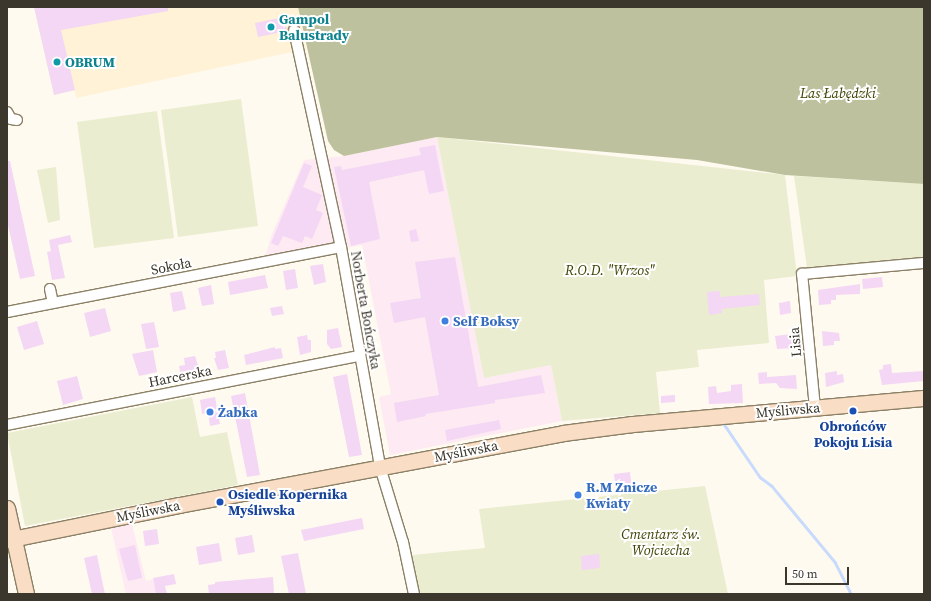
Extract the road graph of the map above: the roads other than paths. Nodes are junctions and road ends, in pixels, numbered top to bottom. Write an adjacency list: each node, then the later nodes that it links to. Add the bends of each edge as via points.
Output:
1 (294, 30): 4 (street, Norberta Bończyka)
2 (7, 112): 3 (street, via 11,119)
3 (17, 120)
4 (341, 247): 7 (street, Sokoła); 9 (street, Norberta Bończyka)
5 (924, 263): 11 (street, Lisia, via 802,274)
6 (50, 289): 7 (street)
7 (53, 303): 8 (street, Sokoła)
8 (7, 312)
9 (359, 356): 12 (street, Harcerska); 13 (street, Norberta Bończyka)
10 (924, 398): 11 (street, Myśliwska)
11 (815, 408): 13 (street, Myśliwska, via 603,428)
12 (7, 425)
13 (380, 467): 15 (street, Myśliwska, via 179,504); 17 (street, Norberta Bończyka, via 404,548)
14 (7, 508): 15 (street)
15 (10, 540): 16 (street)
16 (26, 594)
17 (414, 594)

